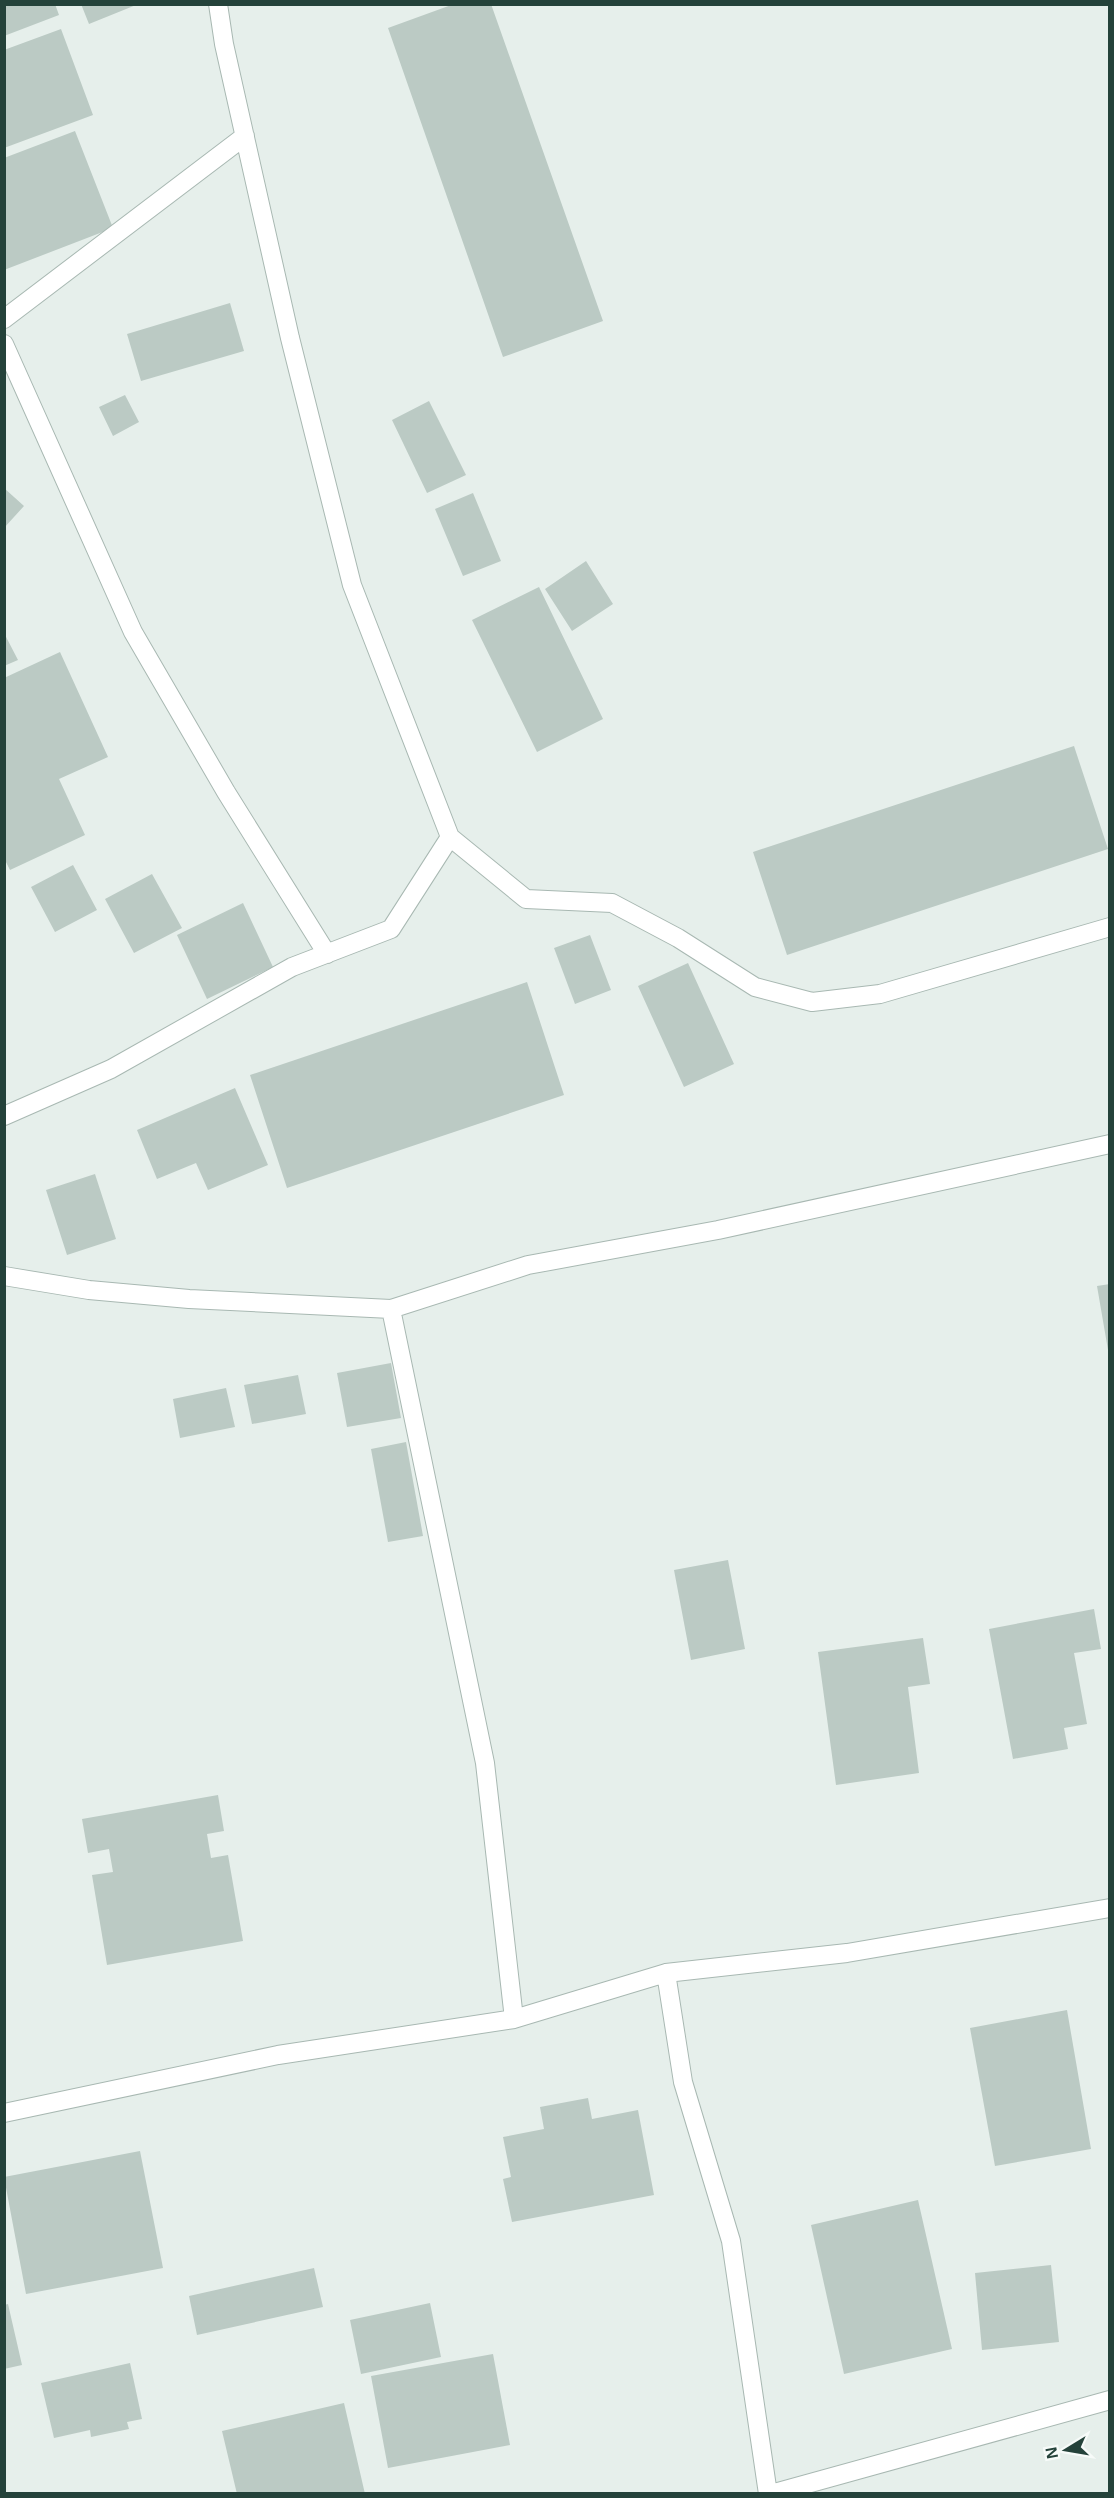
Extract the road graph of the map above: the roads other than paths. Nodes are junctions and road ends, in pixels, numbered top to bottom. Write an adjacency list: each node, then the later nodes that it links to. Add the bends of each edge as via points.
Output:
1 (218, 4): 2 (street)
2 (245, 136): 3 (street); 5 (street, via 290,338 352,585)
3 (4, 318)
4 (4, 344): 7 (street, via 133,632)
5 (450, 837): 6 (street, via 526,899 612,903 678,938 755,987 812,1002 880,994); 7 (street, via 391,929)
6 (1110, 927)
7 (327, 954): 8 (street, via 292,967 111,1069)
8 (4, 1116)
9 (1110, 1144): 11 (street, via 718,1230 528,1265)
10 (4, 1276): 11 (street, via 89,1290 178,1298)
11 (392, 1309): 14 (street, via 485,1763)
12 (1110, 1908): 13 (street, via 847,1953)
13 (666, 1973): 14 (street); 17 (street, via 683,2082 731,2241)
14 (514, 2019): 15 (street, via 278,2055)
15 (4, 2113)
16 (1110, 2400): 17 (street)
17 (770, 2493)

